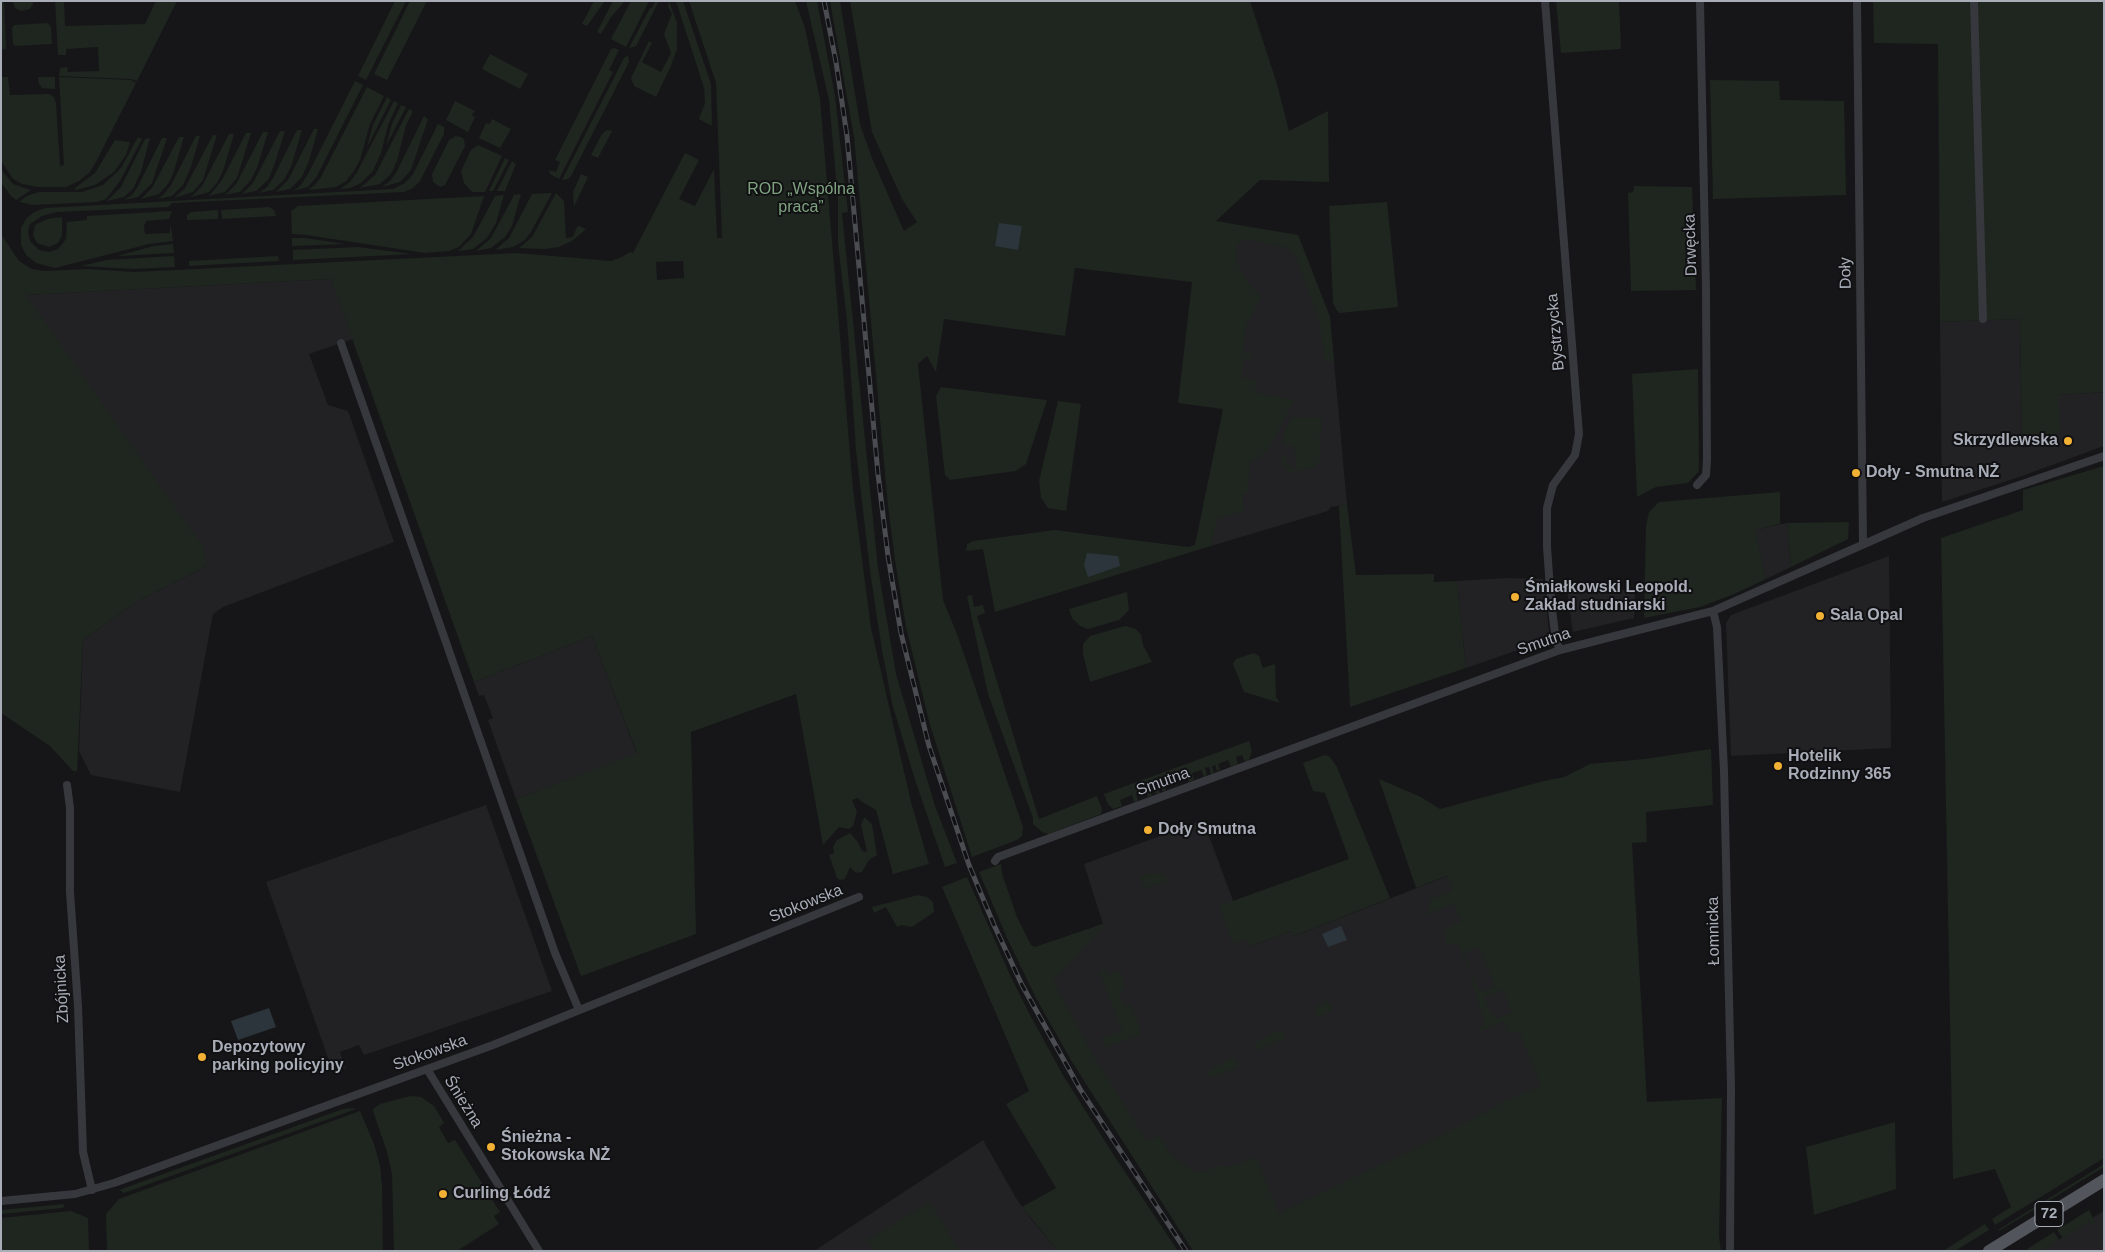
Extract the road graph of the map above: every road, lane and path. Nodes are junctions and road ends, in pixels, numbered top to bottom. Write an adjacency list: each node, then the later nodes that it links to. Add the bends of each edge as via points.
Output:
1 (1545, 1): 11 (street, Bystrzycka, via 1579,434 1575,455 1553,484 1547,508 1551,602)
2 (1700, 1): 8 (street, Drwęcka, via 1707,460 1706,475)
3 (1857, 1): 9 (street, Doły)
4 (1974, 1): 5 (street)
5 (1983, 319)
6 (341, 343): 15 (street, via 555,953)
7 (2104, 456): 9 (street, Smutna, via 1935,514)
8 (1697, 485)
9 (1863, 544): 10 (street, Smutna)
10 (1713, 611): 11 (street, Smutna); 21 (street, Łomnicka, via 1718,627 1724,772 1731,1087)
11 (1560, 650): 13 (street, Smutna, via 998,856)
12 (67, 785): 18 (street, Zbójnicka, via 83,1152)
13 (995, 861)
14 (858, 897): 15 (street, Stokowska)
15 (579, 1010): 16 (street, Stokowska)
16 (427, 1069): 18 (street, Stokowska); 20 (street, Śnieżna)
17 (2104, 1180): 22 (main road, 72)
18 (92, 1190): 19 (street, Stokowska)
19 (1, 1201)
20 (539, 1251)
21 (1730, 1251)
22 (1990, 1251)

